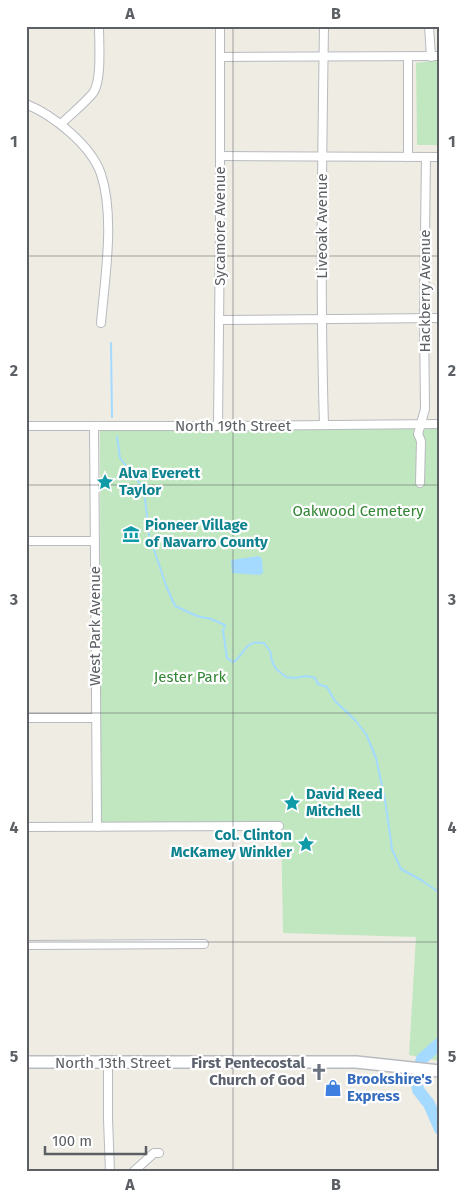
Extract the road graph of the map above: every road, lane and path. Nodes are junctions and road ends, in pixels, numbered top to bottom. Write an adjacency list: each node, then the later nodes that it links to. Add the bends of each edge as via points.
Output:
1 (99, 26): 11 (street, via 97,85)
2 (220, 26): 6 (street, Sycamore Avenue)
3 (324, 26): 7 (street, Liveoak Avenue)
4 (429, 26): 9 (street)
5 (440, 56): 9 (street)
6 (220, 57): 7 (street); 12 (street, Sycamore Avenue)
7 (324, 57): 8 (street); 13 (street, Liveoak Avenue)
8 (408, 57): 9 (street); 14 (street)
9 (430, 57)
10 (26, 104): 11 (street)
11 (61, 124): 21 (street, via 86,149 98,167 107,202)
12 (220, 156): 13 (street); 20 (street, Sycamore Avenue)
13 (322, 156): 14 (street); 19 (street, Liveoak Avenue)
14 (408, 157): 15 (street)
15 (426, 157): 16 (street); 17 (street, Hackberry Avenue)
16 (440, 157)
17 (424, 318): 18 (street); 19 (street); 22 (street, Hackberry Avenue, via 425,409)
18 (440, 318)
19 (322, 319): 20 (street); 24 (street, Liveoak Avenue)
20 (219, 320): 27 (street, Sycamore Avenue)
21 (101, 323)
22 (421, 424): 23 (street, North 19th Street); 24 (street, North 19th Street); 28 (street, via 418,434)
23 (440, 424)
24 (324, 425): 27 (street, North 19th Street)
25 (26, 426): 26 (street, North 19th Street)
26 (94, 426): 27 (street, North 19th Street); 30 (street, West Park Avenue)
27 (218, 426)
28 (420, 483)
29 (26, 541): 30 (street)
30 (94, 541): 32 (street, West Park Avenue)
31 (26, 718): 32 (street)
32 (96, 718): 35 (street, West Park Avenue)
33 (279, 826): 35 (street)
34 (26, 827): 35 (street)
35 (97, 827)
36 (26, 944): 37 (street)
37 (204, 944)
38 (26, 1062): 39 (street, North 13th Street)
39 (108, 1063): 40 (street, North 13th Street, via 356,1062); 42 (street)
40 (440, 1070)
41 (159, 1153): 43 (street, via 154,1153)
42 (110, 1172)
43 (133, 1172)

